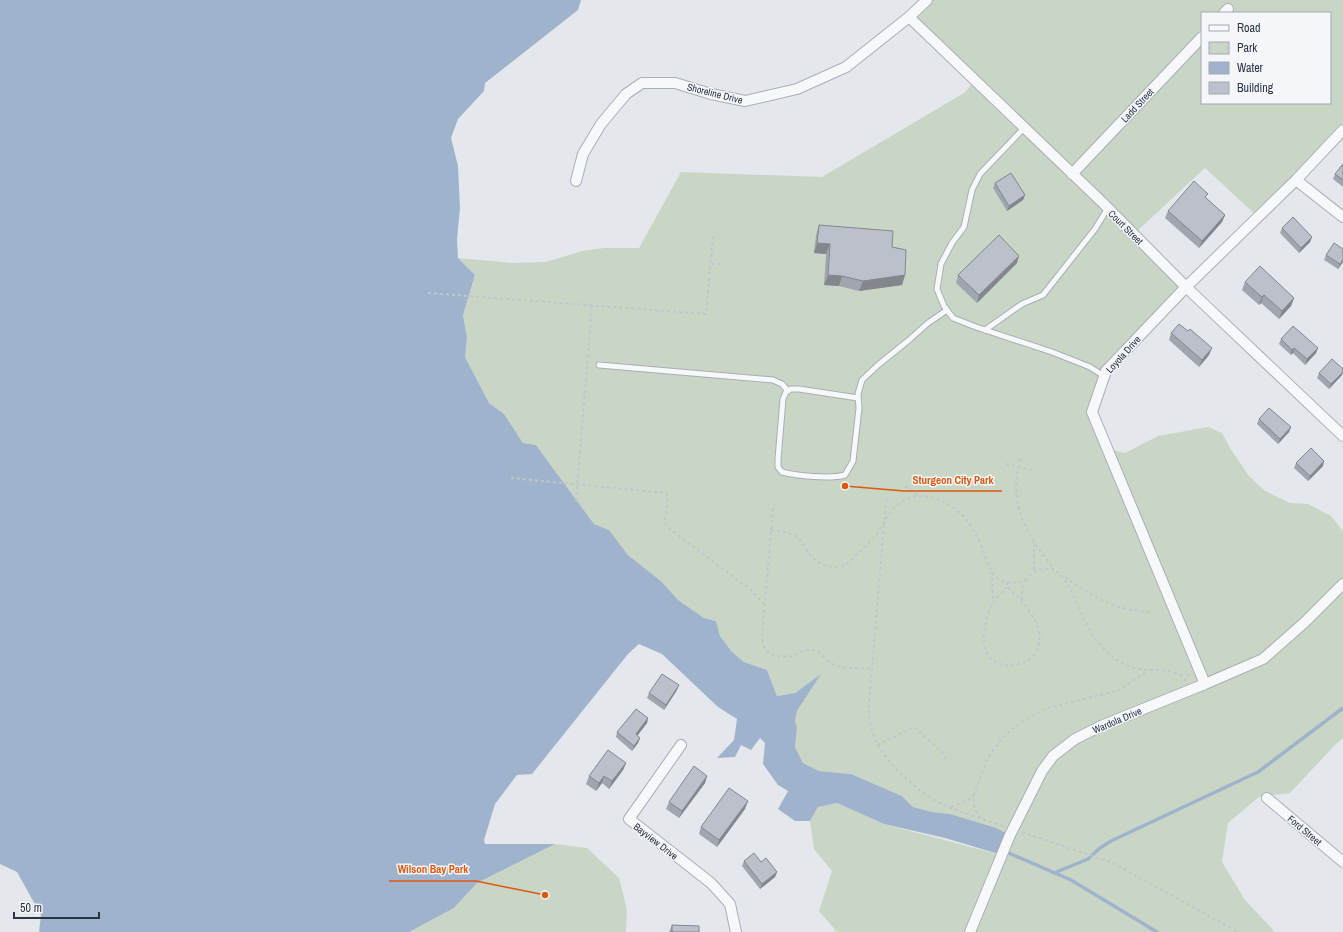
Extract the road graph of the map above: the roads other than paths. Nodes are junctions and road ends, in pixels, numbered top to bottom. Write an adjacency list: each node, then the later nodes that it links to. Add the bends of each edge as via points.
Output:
1 (927, 0): 2 (street, Shoreline Drive)
2 (910, 17): 4 (street, Court Street); 8 (street, Shoreline Drive, via 846,67 797,89 745,101 676,83 642,83 626,94 601,124 583,154)
3 (1201, 38): 6 (street, Ladd Street)
4 (1024, 128): 6 (street, Court Street); 12 (lane, via 980,174 972,190 964,227 941,264 937,289)
5 (1343, 130): 7 (street, Loyola Drive)
6 (1072, 174): 9 (street, Court Street)
7 (1296, 180): 10 (street); 11 (street, Loyola Drive)
8 (576, 181)
9 (1108, 208): 11 (street, Court Street); 13 (lane, via 1095,229 1043,295 1022,304)
10 (1343, 217)
11 (1186, 287): 15 (street, Loyola Drive); 18 (street, Court Street)
12 (946, 310): 13 (lane, via 953,318); 17 (lane, via 862,380)
13 (985, 330): 15 (lane, via 1052,352 1090,367)
14 (598, 365): 16 (lane, via 773,380)
15 (1104, 376): 20 (street, Loyola Drive, via 1092,412)
16 (788, 390): 17 (lane, via 799,389); 17 (lane, via 783,399 778,467 782,472 790,474 836,477 845,475 853,461)
17 (858, 398)
18 (1343, 436)
19 (1343, 584): 20 (street, Wardola Drive, via 1263,659)
20 (1205, 684): 25 (street, Wardola Drive, via 1101,726 1076,739 1054,756 1042,771 1012,831)
21 (681, 745): 24 (street, Bayview Drive, via 629,819 711,883 730,904)
22 (1267, 798): 23 (street, Ford Street)
23 (1343, 862)
24 (736, 932)
25 (970, 932)

